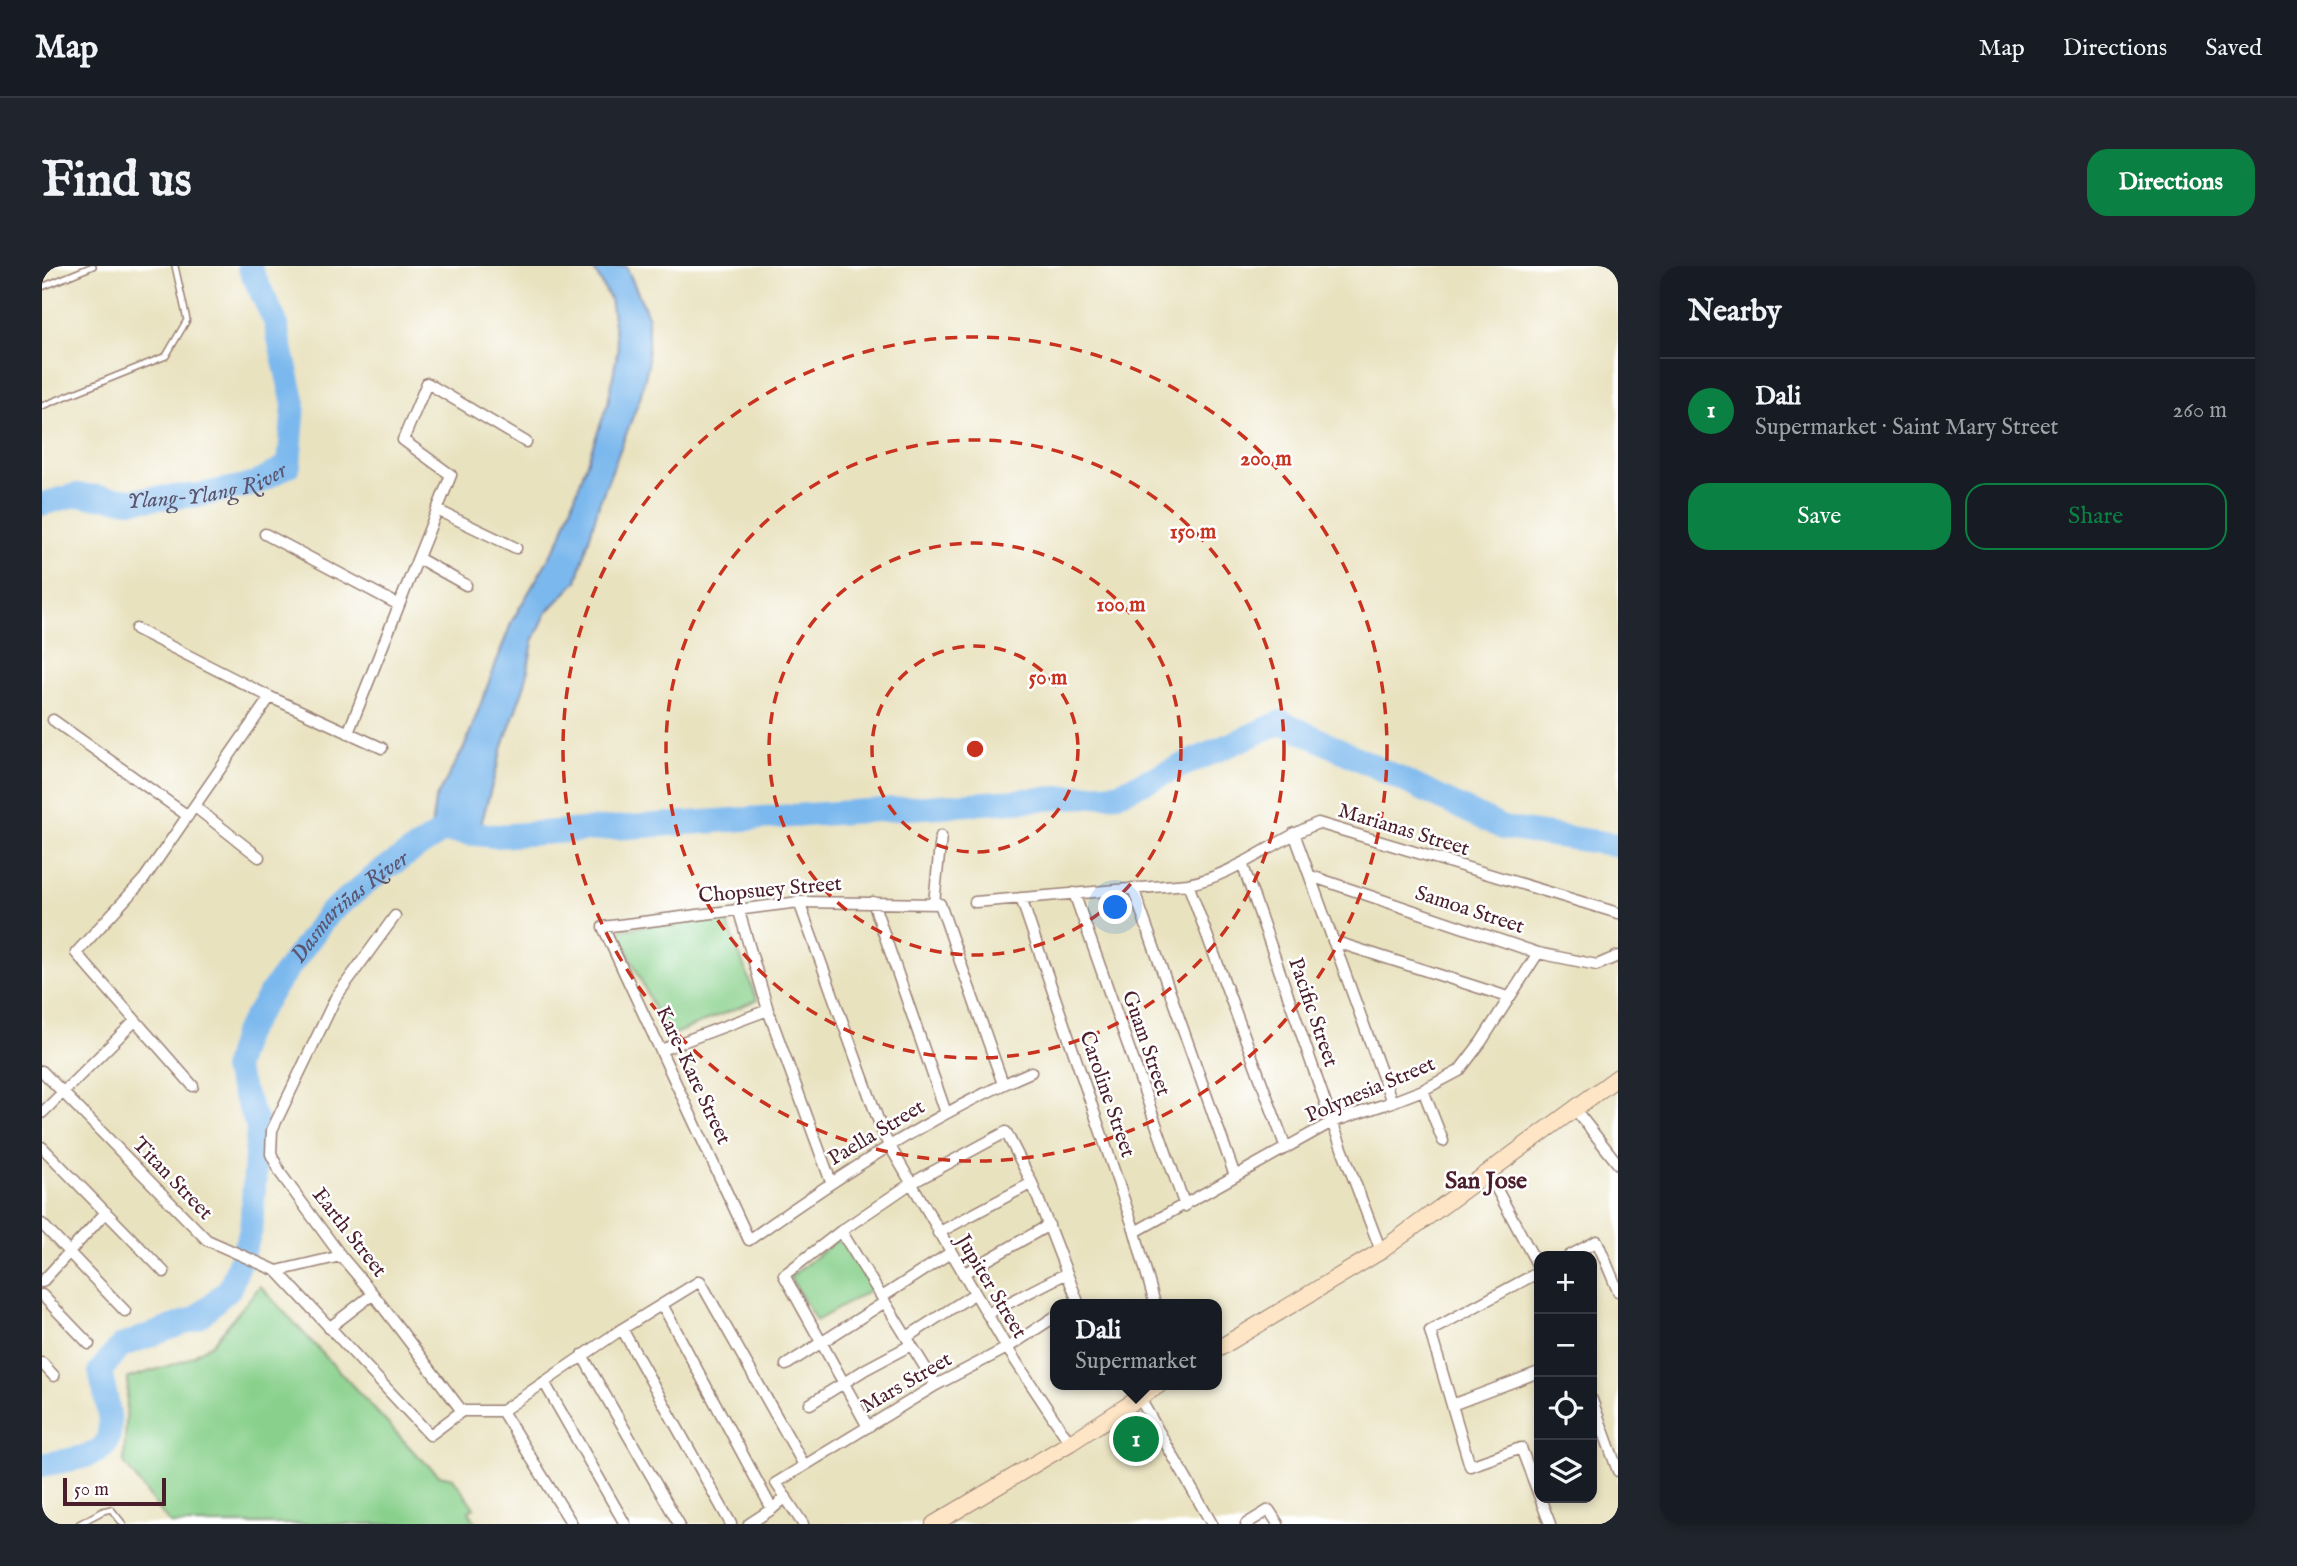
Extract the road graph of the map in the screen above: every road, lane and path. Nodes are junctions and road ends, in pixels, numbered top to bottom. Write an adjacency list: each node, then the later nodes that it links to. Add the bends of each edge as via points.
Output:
1 (93, 266): 3 (lane)
2 (174, 266): 4 (lane, via 187,320 166,356)
3 (42, 287)
4 (42, 406)
5 (526, 442): 6 (street, via 427,383 403,440 451,475)
6 (437, 510): 8 (street); 9 (street)
7 (265, 534): 11 (street)
8 (516, 548)
9 (418, 558): 10 (street); 11 (street)
10 (466, 584)
11 (399, 605): 15 (street)
12 (136, 629): 13 (street)
13 (270, 697): 15 (street); 17 (street)
14 (53, 720): 17 (street)
15 (348, 733): 16 (street)
16 (382, 748)
17 (191, 812): 20 (street); 40 (street, via 144,878 76,953)
18 (1294, 833): 21 (street, Marianas Street); 22 (street); 32 (street, Marianas Street, via 1318,823)
19 (941, 836): 30 (street)
20 (260, 857)
21 (1242, 863): 23 (street, Marianas Street, via 1213,879); 53 (street, Pacific Street)
22 (1311, 876): 35 (street); 36 (street, Samoa Street)
23 (1188, 884): 24 (street, Marianas Street); 57 (street)
24 (1133, 888): 25 (street, Marianas Street); 60 (street)
25 (1074, 893): 26 (street, Marianas Street); 64 (street, Guam Street)
26 (1021, 898): 29 (street, Marianas Street); 69 (street, Caroline Street)
27 (799, 902): 28 (street, Chopsuey Street); 31 (street, Chopsuey Street); 55 (street, Jupiter Street)
28 (873, 902): 30 (street, Chopsuey Street); 52 (street)
29 (975, 902)
30 (937, 903): 45 (street)
31 (738, 908): 34 (street, Chopsuey Street); 39 (street)
32 (1618, 913)
33 (395, 916): 76 (street, Earth Street, via 336,998 272,1130 274,1162)
34 (603, 927): 41 (street, Kare-Kare Street)
35 (1333, 940): 38 (street); 49 (street)
36 (1538, 953): 37 (street, Samoa Street, via 1597,965); 38 (street, Polynesia Street)
37 (1618, 956)
38 (1508, 997): 47 (street, Polynesia Street, via 1459,1071)
39 (768, 1010): 41 (street); 61 (street)
40 (135, 1021): 46 (street); 48 (street)
41 (661, 1050): 71 (street, Kare-Kare Street)
42 (42, 1071): 48 (street, Titan Street)
43 (1031, 1072): 45 (street, Paella Street)
44 (1618, 1077): 50 (main road)
45 (1003, 1084): 52 (street, Paella Street)
46 (193, 1086)
47 (1423, 1090): 49 (street, Polynesia Street); 54 (street)
48 (63, 1093): 51 (street); 78 (street, Titan Street, via 207,1240)
49 (1392, 1102): 53 (street, Polynesia Street)
50 (1574, 1108): 58 (street); 59 (main road)
51 (42, 1113)
52 (946, 1113): 55 (street, Paella Street)
53 (1332, 1122): 57 (street, Polynesia Street); 72 (street, Pacific Street)
54 (1443, 1141)
55 (888, 1145): 61 (street, Paella Street); 63 (street, Jupiter Street)
56 (42, 1147): 65 (street)
57 (1286, 1148): 60 (street, Polynesia Street)
58 (1618, 1164)
59 (1488, 1173): 72 (main road); 77 (street)
60 (1235, 1176): 64 (street, Polynesia Street)
61 (831, 1182): 71 (street, Paella Street)
62 (1032, 1183): 63 (street, via 1006,1132); 67 (street); 70 (street)
63 (910, 1184): 68 (street); 70 (street, Jupiter Street)
64 (1185, 1206): 69 (street, Polynesia Street)
65 (106, 1212): 74 (street); 79 (street)
66 (42, 1224): 74 (street)
67 (1049, 1225): 80 (street); 82 (street)
68 (841, 1231): 90 (street); 98 (street, via 784,1275)
69 (1135, 1232): 89 (street, Caroline Street)
70 (938, 1233): 75 (street, Jupiter Street)
71 (748, 1240)
72 (1381, 1251): 100 (main road)
73 (1578, 1251): 84 (street, via 1597,1241)
74 (69, 1253): 83 (street); 92 (street)
75 (950, 1253): 82 (street, Jupiter Street); 90 (street)
76 (341, 1256): 78 (street); 86 (street, Earth Street)
77 (1534, 1260)
78 (277, 1271): 95 (street)
79 (164, 1272)
80 (1067, 1273): 88 (street); 93 (street)
81 (1534, 1273): 113 (street, via 1430,1331)
82 (963, 1274): 87 (street, Jupiter Street)
83 (42, 1282)
84 (1618, 1291)
85 (42, 1294): 99 (street)
86 (373, 1294): 95 (street); 114 (street, Earth Street)
87 (974, 1294): 93 (street, Jupiter Street); 97 (street)
88 (1074, 1299)
89 (1154, 1299)
90 (883, 1300): 97 (street); 98 (street)
91 (663, 1306): 96 (street); 119 (street, via 701,1281); 124 (street)
92 (125, 1311)
93 (987, 1314): 101 (street, Jupiter Street)
94 (1050, 1319): 101 (street, Mars Street)
95 (329, 1328): 114 (street, via 430,1435)
96 (622, 1329): 102 (street); 130 (street)
97 (909, 1341): 108 (street); 109 (street)
98 (820, 1343): 104 (street); 108 (street)
99 (89, 1344)
100 (1222, 1346)
101 (1007, 1348): 109 (street, Mars Street); 118 (street, Jupiter Street)
102 (582, 1355): 107 (street); 129 (street)
103 (42, 1363): 106 (street)
104 (786, 1365)
105 (1534, 1374): 113 (street)
106 (54, 1376)
107 (544, 1382): 115 (street); 128 (street)
108 (843, 1384): 112 (street); 117 (street)
109 (936, 1385): 117 (street, Mars Street)
110 (1151, 1390): 111 (main road)
111 (1139, 1397): 118 (main road); 134 (street)
112 (810, 1404)
113 (1452, 1405): 121 (street, via 1470,1466 1521,1448)
114 (462, 1411): 115 (street)
115 (502, 1411): 127 (street)
116 (1597, 1414): 120 (street)
117 (868, 1427): 119 (street, Mars Street)
118 (1070, 1443): 133 (main road)
119 (804, 1465): 122 (street, Mars Street, via 776,1483)
120 (1618, 1471)
121 (1534, 1481)
122 (786, 1497): 124 (street); 132 (street)
123 (1542, 1503): 137 (street)
124 (772, 1510): 131 (street)
125 (79, 1524): 126 (lane, via 111,1510)
126 (123, 1524)
127 (572, 1524)
128 (625, 1524)
129 (678, 1524)
130 (731, 1524)
131 (748, 1524)
132 (803, 1524)
133 (934, 1524)
134 (1212, 1524)
135 (1246, 1524): 136 (street, via 1269,1510)
136 (1278, 1524)
137 (1550, 1524)

